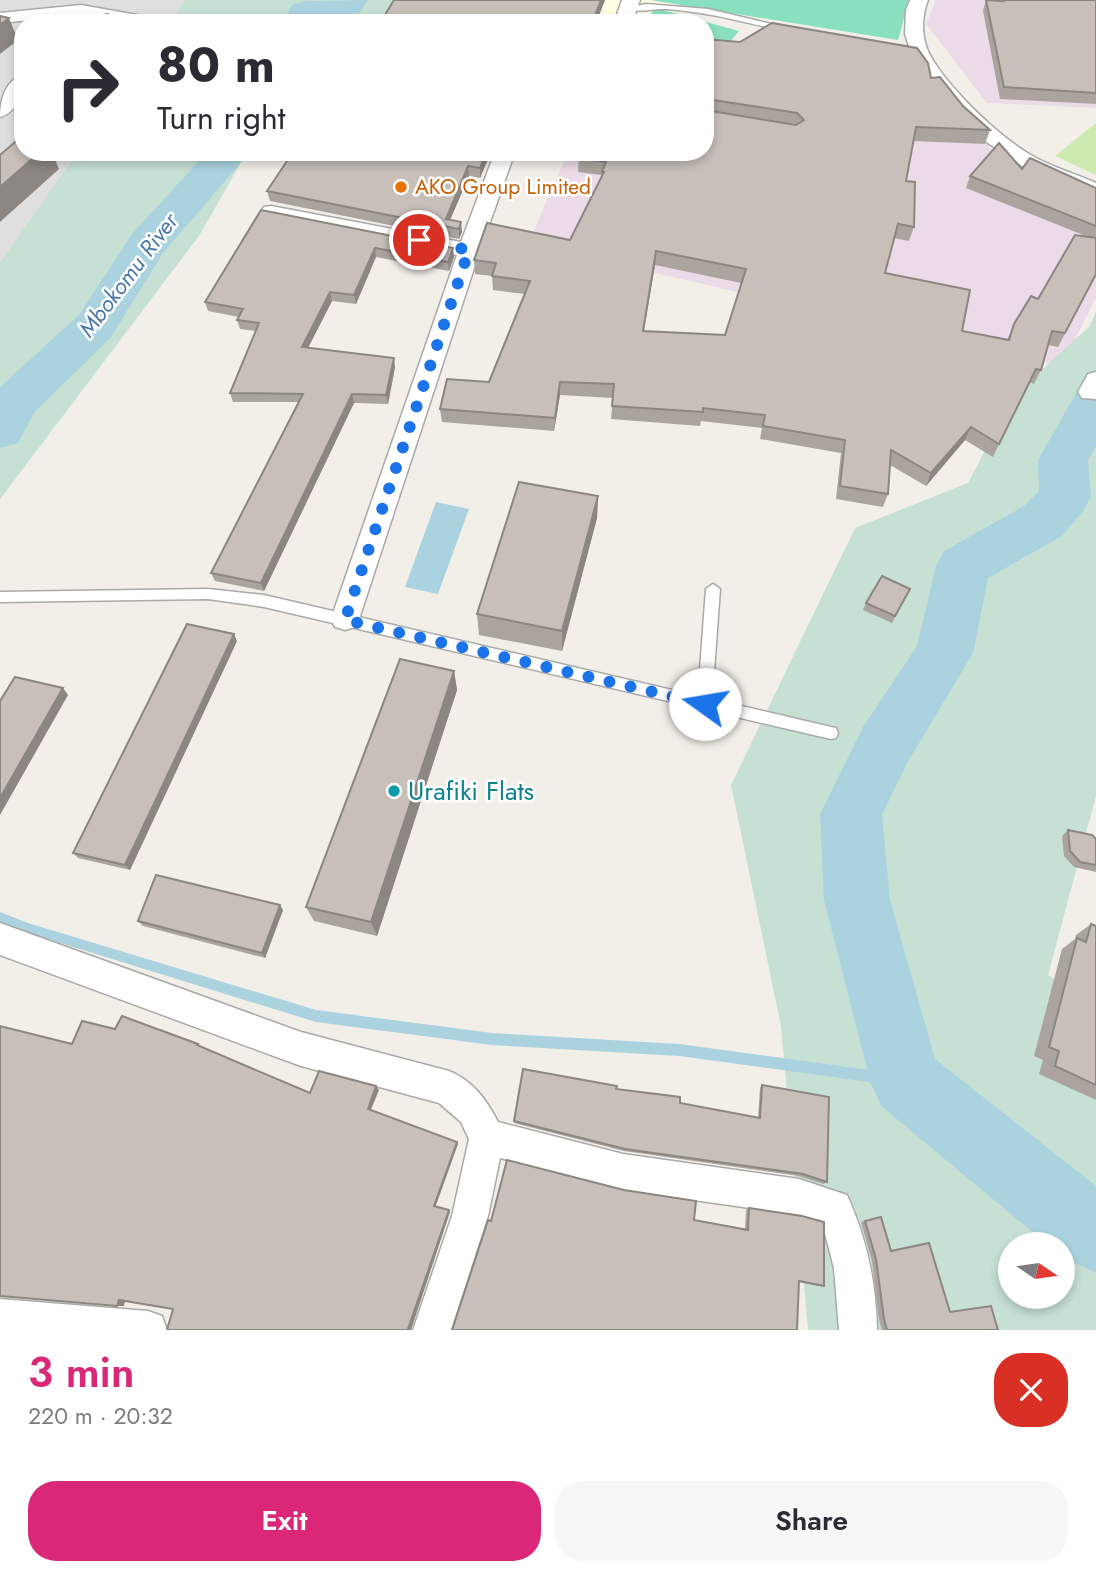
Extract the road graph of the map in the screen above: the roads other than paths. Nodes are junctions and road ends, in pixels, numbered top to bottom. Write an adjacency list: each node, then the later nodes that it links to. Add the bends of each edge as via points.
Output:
1 (919, 0): 12 (street, via 916,56 967,114 1029,162)
2 (627, 10): 6 (lane, via 654,5)
3 (80, 11): 4 (street); 5 (street)
4 (53, 14)
5 (98, 14)
6 (713, 14)
7 (714, 14): 8 (lane)
8 (794, 30)
9 (14, 93): 10 (street)
10 (0, 111)
11 (502, 161): 14 (street)
12 (1096, 190)
13 (271, 212): 14 (street)
14 (469, 250): 17 (street)
15 (713, 589): 18 (lane)
16 (0, 597): 17 (lane, via 208,594 264,601)
17 (345, 620): 18 (lane)
18 (705, 704): 19 (lane)
19 (831, 733)
20 (0, 939): 21 (street, via 301,1049 449,1088 473,1110)
21 (487, 1137): 24 (street, via 470,1216); 25 (street, via 623,1172 799,1197 834,1208 852,1265)
22 (0, 1318): 23 (street)
23 (148, 1330)
24 (432, 1330)
25 (858, 1330)

